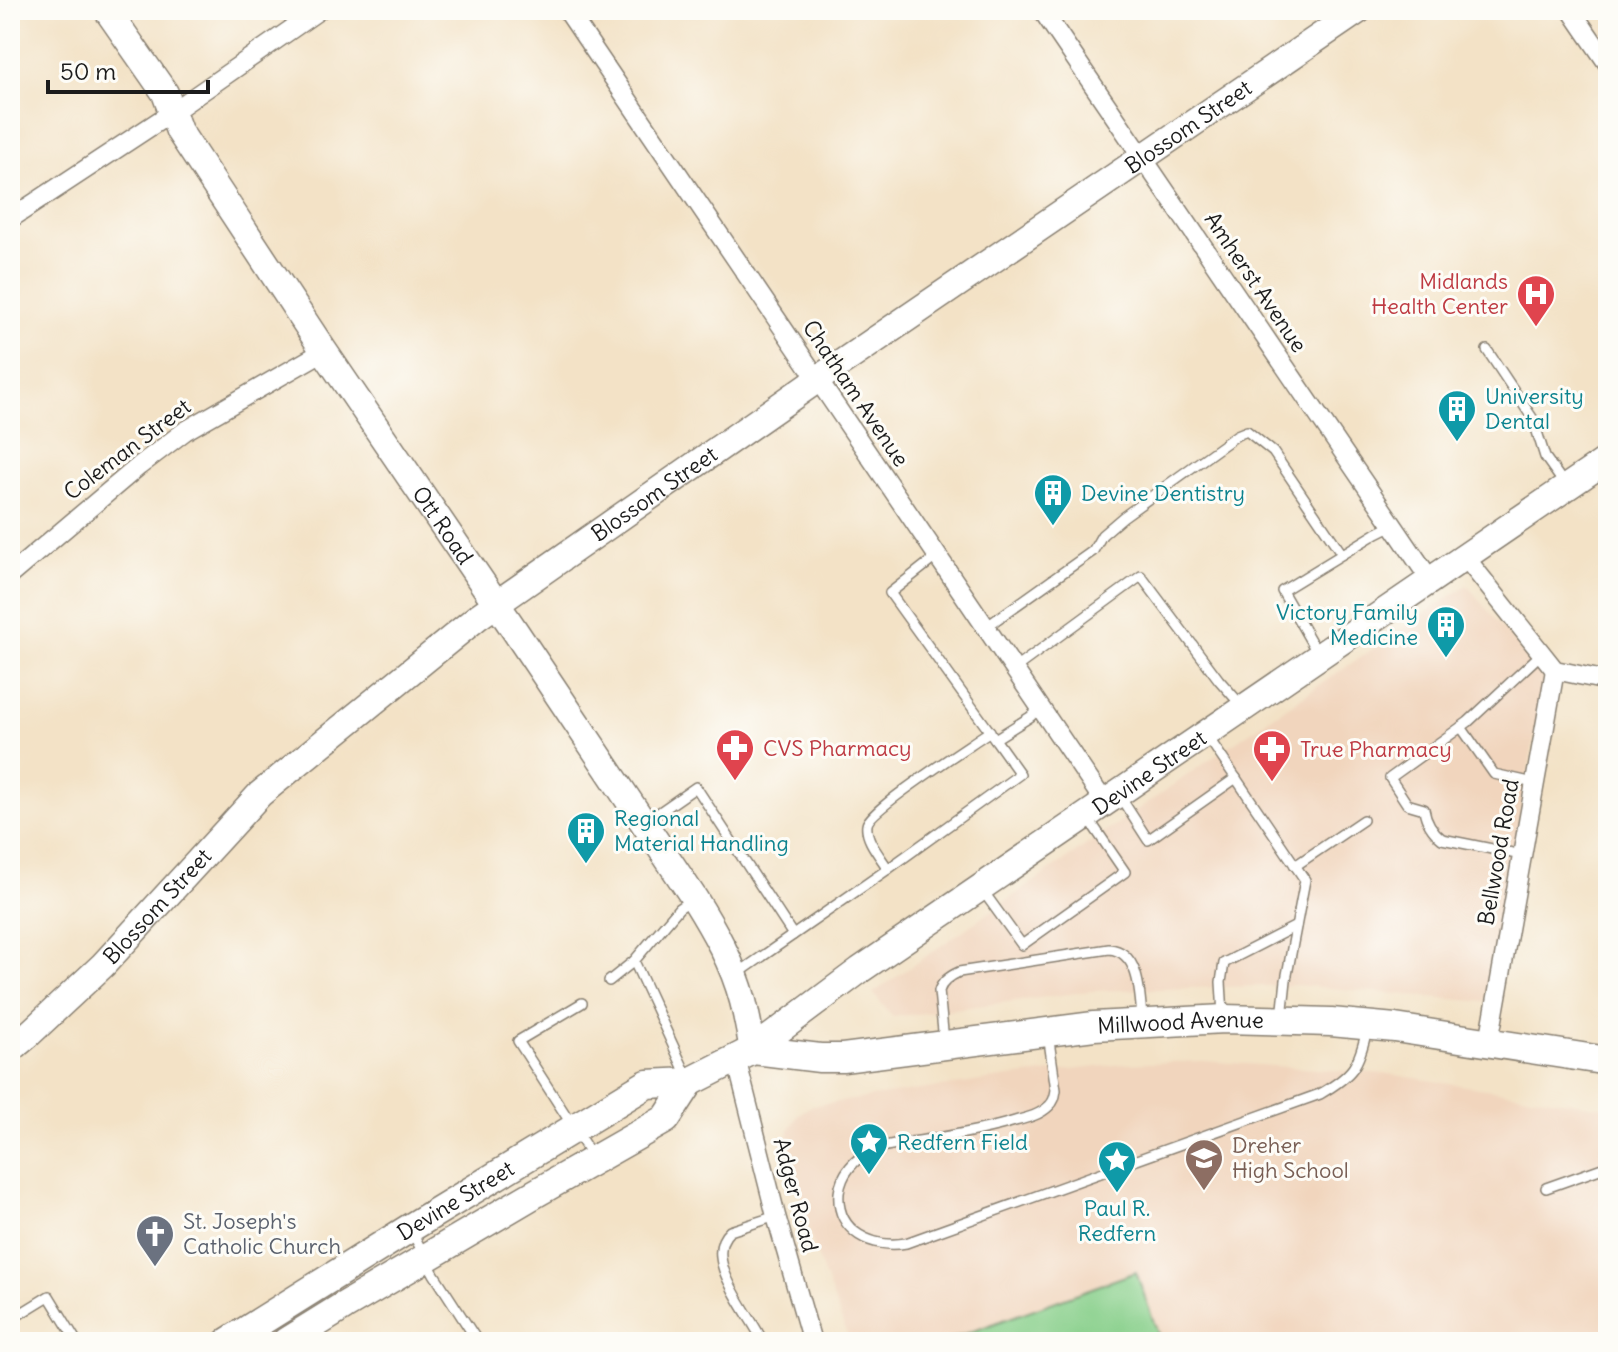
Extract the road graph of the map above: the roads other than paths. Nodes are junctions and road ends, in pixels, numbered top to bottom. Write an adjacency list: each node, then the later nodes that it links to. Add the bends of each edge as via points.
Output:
1 (107, 10): 8 (street, Ott Road, via 165,93)
2 (319, 10): 8 (street)
3 (567, 10): 13 (street, Chatham Avenue)
4 (1042, 10): 9 (street, Amherst Avenue)
5 (1359, 10): 9 (street, Blossom Street)
6 (1571, 10): 7 (street)
7 (1608, 64)
8 (171, 113): 10 (street); 12 (street, Ott Road)
9 (1143, 157): 13 (street, Blossom Street); 16 (street, Amherst Avenue)
10 (10, 219)
11 (1487, 350): 15 (lane, via 1523,401 1545,457)
12 (324, 351): 20 (street, Coleman Street, via 185,431); 22 (street, Ott Road)
13 (818, 379): 18 (street, Chatham Avenue); 22 (street, Blossom Street)
14 (1608, 459): 15 (street, Devine Street)
15 (1567, 488): 19 (street, Devine Street)
16 (1393, 525): 17 (lane); 21 (street, Amherst Avenue)
17 (1342, 554): 23 (lane, via 1273,452 1247,431 1123,517 1093,551); 25 (lane, via 1282,591)
18 (937, 556): 23 (street, Chatham Avenue); 33 (lane, via 890,593)
19 (1465, 557): 21 (street, Devine Street); 24 (street)
20 (10, 575)
21 (1431, 581): 25 (street, Devine Street)
22 (497, 604): 38 (street, Ott Road); 59 (street, Blossom Street, via 260,794 103,965)
23 (986, 627): 26 (street, Chatham Avenue)
24 (1541, 654): 27 (street); 31 (lane)
25 (1320, 657): 30 (street, Devine Street)
26 (1014, 669): 29 (street, Chatham Avenue); 30 (lane, via 1141,576)
27 (1555, 670): 28 (street); 35 (street, Bellwood Road)
28 (1608, 681)
29 (1040, 708): 33 (lane); 36 (street, Chatham Avenue)
30 (1244, 708): 32 (street, Devine Street)
31 (1461, 727): 35 (lane, via 1494,774); 39 (lane, via 1390,778 1407,804 1424,809 1442,839)
32 (1206, 734): 34 (lane); 36 (street, Devine Street)
33 (993, 735): 41 (lane, via 869,819 868,835); 41 (lane, via 1020,774)
34 (1236, 778): 36 (lane, via 1148,840); 40 (lane)
35 (1534, 783): 39 (street, Bellwood Road)
36 (1103, 804): 42 (street, Devine Street); 46 (lane, via 1125,872)
37 (1363, 820): 40 (lane)
38 (645, 823): 43 (street, Ott Road); 45 (lane, via 696,787)
39 (1522, 855): 57 (street, Bellwood Road)
40 (1295, 866): 44 (lane, via 1305,880)
41 (888, 869): 45 (lane)
42 (981, 888): 46 (lane); 60 (street, Devine Street)
43 (694, 898): 47 (lane); 49 (street, Ott Road)
44 (1296, 926): 52 (lane, via 1224,963); 53 (lane)
45 (793, 935): 49 (lane)
46 (1022, 945): 48 (lane)
47 (634, 961): 50 (lane); 62 (lane)
48 (1025, 962): 54 (lane, via 1109,949 1123,952 1138,983); 58 (lane, via 959,972 946,979 939,991)
49 (735, 975): 60 (street, Ott Road, via 743,1001)
50 (609, 981)
51 (582, 1003): 63 (lane, via 518,1041)
52 (1224, 1019): 53 (main road, Millwood Avenue); 54 (main road, Millwood Avenue)
53 (1282, 1020): 55 (main road, Millwood Avenue)
54 (1142, 1022): 56 (main road, Millwood Avenue)
55 (1367, 1026): 56 (lane, via 1355,1067 1320,1094 918,1240 878,1244 854,1231 844,1217 839,1191 845,1173 860,1157 883,1146 1010,1123 1051,1104 1056,1090); 57 (main road, Millwood Avenue)
56 (1047, 1031): 58 (main road, Millwood Avenue)
57 (1489, 1042): 61 (main road, Millwood Avenue)
58 (945, 1044): 60 (main road, Millwood Avenue, via 843,1058)
59 (10, 1050)
60 (745, 1054): 62 (main road, Devine Street); 69 (street, Adger Road)
61 (1608, 1061)
62 (690, 1082): 63 (main road, Devine Street, via 647,1084); 64 (main road, Devine Street, via 666,1119)
63 (574, 1128): 64 (lane); 65 (main road, Devine Street)
64 (594, 1159): 68 (main road, Devine Street)
65 (520, 1162): 68 (main road); 70 (main road, Devine Street)
66 (1608, 1166): 67 (lane)
67 (1546, 1188)
68 (536, 1193): 71 (main road, Devine Street)
69 (776, 1216): 78 (lane, via 730,1231 720,1251 726,1276); 79 (street, Adger Road)
70 (410, 1228): 71 (lane); 73 (main road, Devine Street)
71 (426, 1258): 76 (main road, Devine Street); 77 (lane)
72 (10, 1320): 74 (lane, via 49,1296)
73 (267, 1332): 75 (main road, Devine Street)
74 (77, 1342)
75 (228, 1342)
76 (286, 1342)
77 (478, 1342)
78 (763, 1342)
79 (812, 1342)

